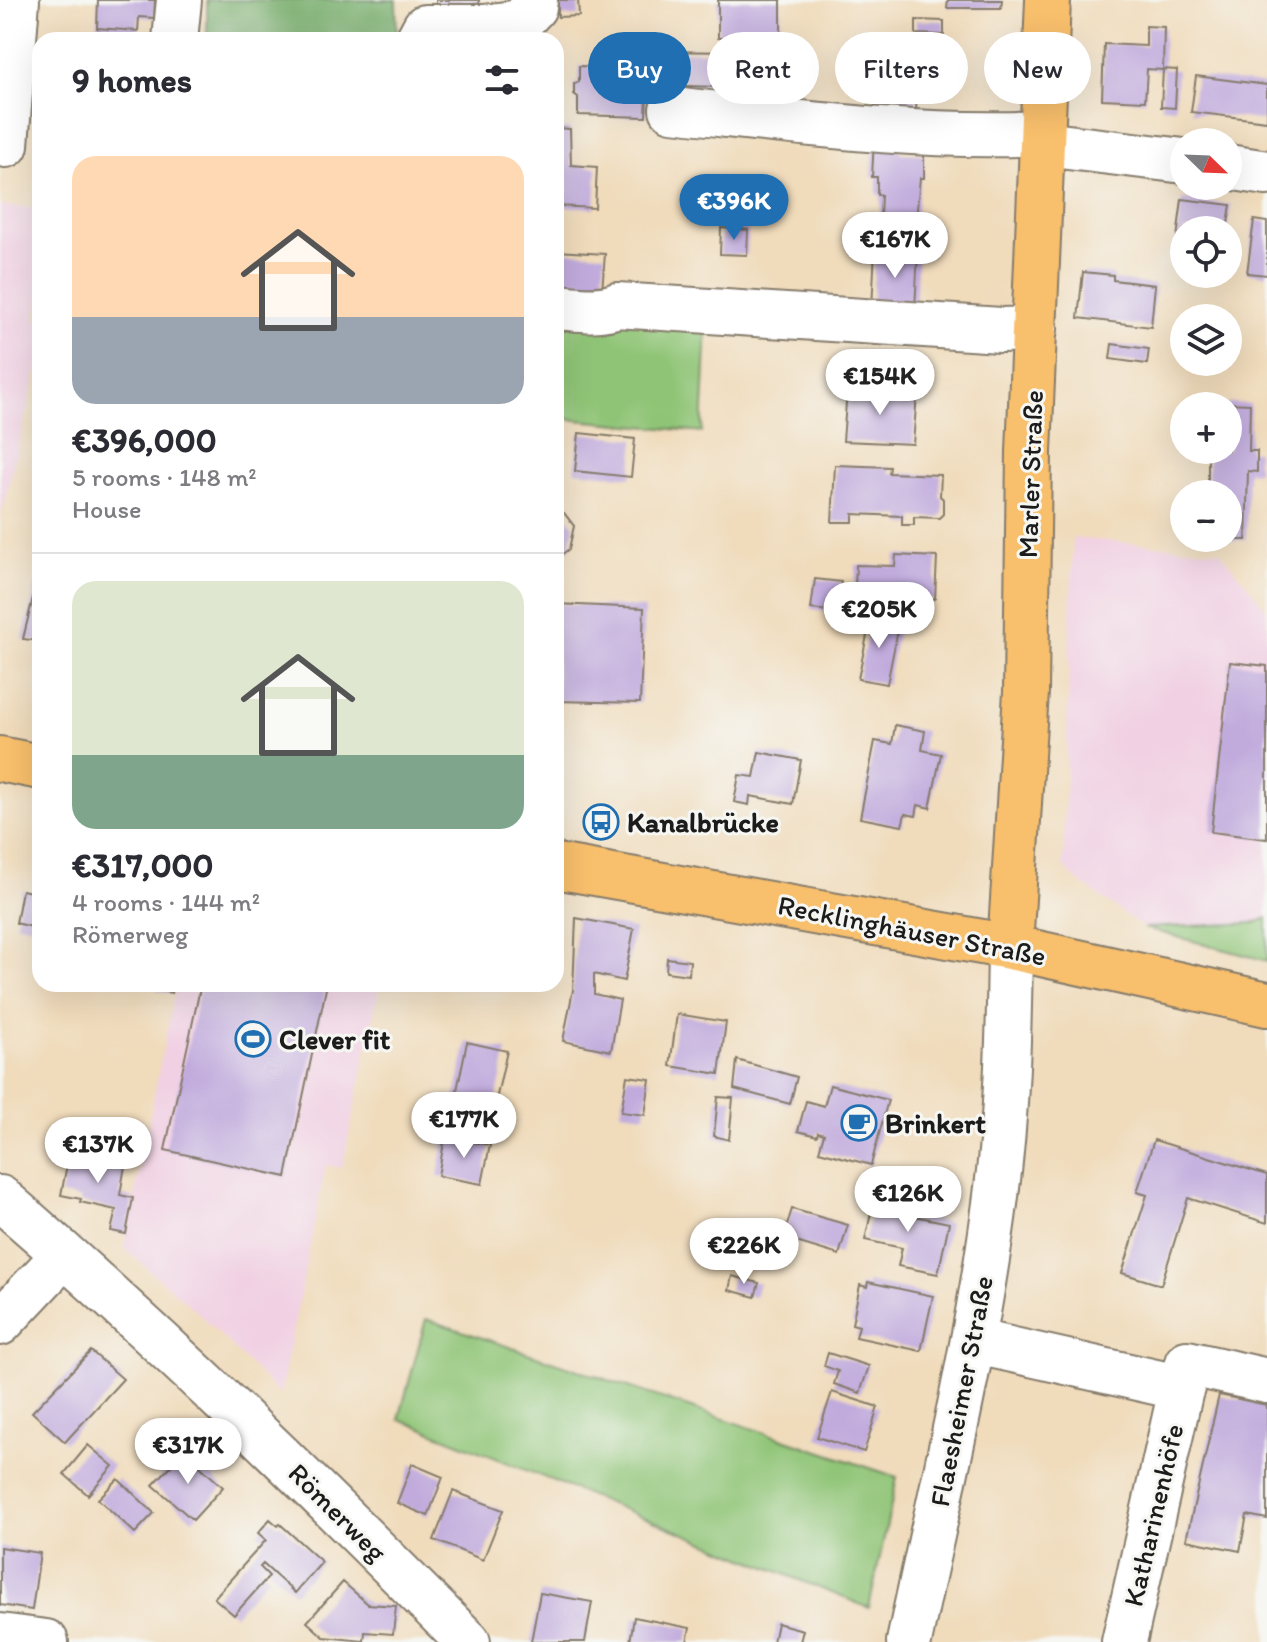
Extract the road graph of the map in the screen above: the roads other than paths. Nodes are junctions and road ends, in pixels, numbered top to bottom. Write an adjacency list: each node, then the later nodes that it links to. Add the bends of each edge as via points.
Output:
1 (17, 0): 9 (street)
2 (179, 0): 5 (street)
3 (535, 0): 6 (street, via 520,22 425,27)
4 (1048, 0): 8 (main road, Marler Straße)
5 (176, 32)
6 (422, 32)
7 (672, 109): 8 (street, via 865,130)
8 (1043, 138): 10 (street); 14 (main road, Marler Straße)
9 (6, 145)
10 (1170, 159)
11 (1242, 169): 12 (street)
12 (1267, 173)
13 (564, 307): 14 (street, via 617,305)
14 (1035, 329): 18 (main road, Marler Straße, via 1026,692)
15 (0, 759): 16 (main road)
16 (32, 765)
17 (564, 867): 18 (main road, Recklinghäuser Straße)
18 (1010, 947): 19 (main road, Recklinghäuser Straße); 23 (street, Flaesheimer Straße, via 997,1193)
19 (1267, 1004)
20 (0, 1198): 21 (street, Römerweg)
21 (64, 1255): 22 (street); 26 (street, Römerweg, via 309,1482)
22 (0, 1323)
23 (973, 1341): 25 (street, Katharinenhöfe); 27 (street, Flaesheimer Straße)
24 (1267, 1381): 25 (street, Katharinenhöfe, via 1187,1363)
25 (1182, 1388): 28 (street, Katharinenhöfe)
26 (468, 1642)
27 (909, 1642)
28 (1124, 1642)

